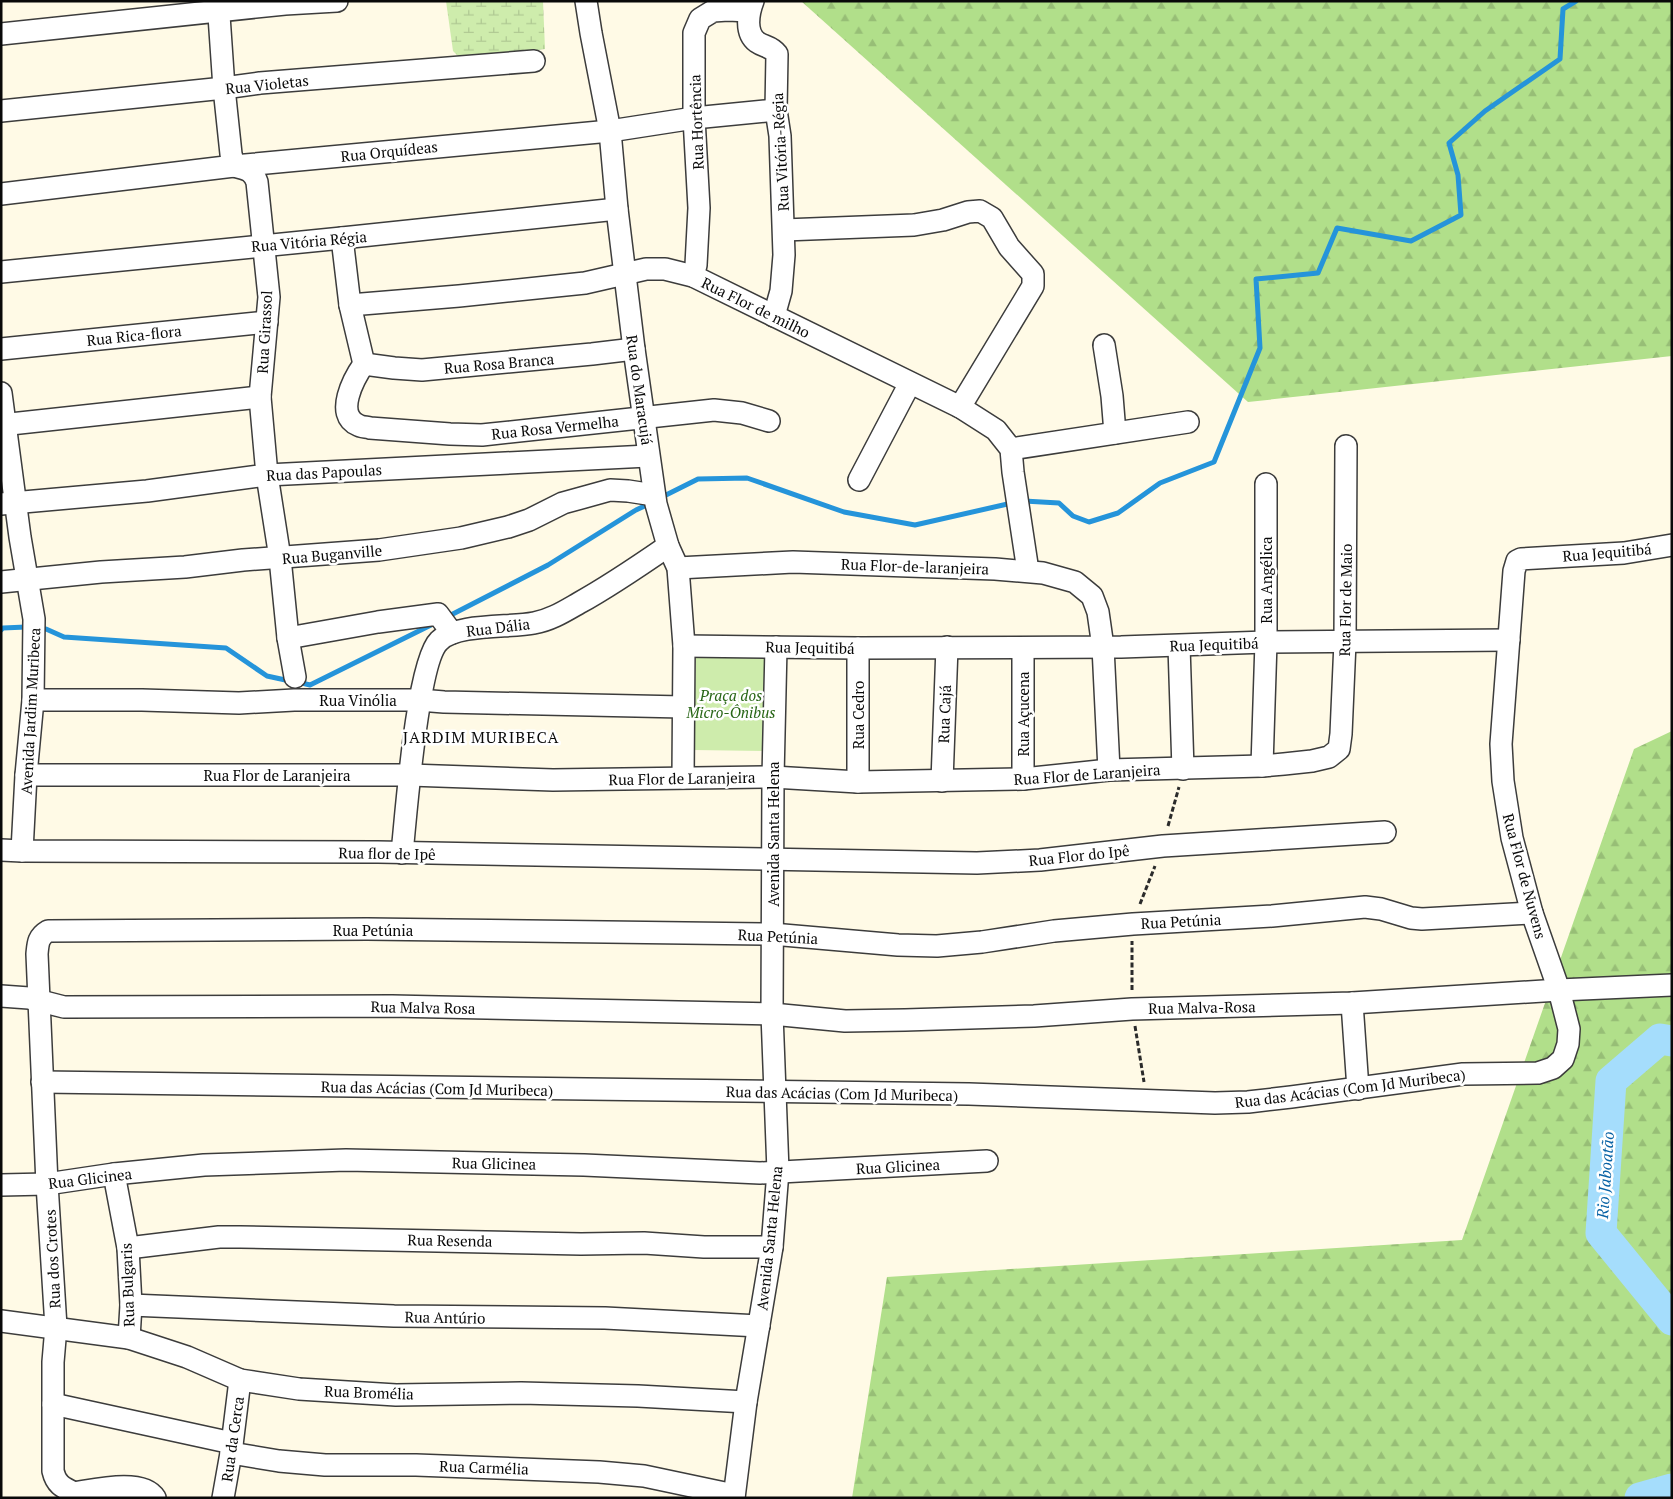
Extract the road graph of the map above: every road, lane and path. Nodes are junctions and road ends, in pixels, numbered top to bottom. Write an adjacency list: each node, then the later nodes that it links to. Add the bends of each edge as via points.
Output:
1 (338, 1): 3 (street)
2 (586, 1): 11 (street, Rua do Maracujá)
3 (218, 6): 5 (street); 7 (street)
4 (751, 6): 8 (street, Rua Vitória-Régia, via 749,27 752,37 777,54); 10 (street, Rua Hortência, via 713,11 700,19 694,33)
5 (1, 34)
6 (534, 62): 7 (street, Rua Violetas)
7 (224, 88): 9 (street, Rua Violetas); 12 (street)
8 (776, 110): 10 (street, Rua Orquídeas); 15 (street, Rua Vitória-Régia)
9 (1, 111)
10 (694, 118): 11 (street, Rua Orquídeas); 20 (street, Rua Hortência, via 699,208)
11 (610, 131): 12 (street, Rua Orquídeas); 14 (street, Rua do Maracujá)
12 (234, 166): 13 (street, Rua Orquídeas); 17 (street, Rua Girassol, via 250,170 257,182)
13 (1, 194)
14 (617, 209): 16 (street, Rua Vitória Régia); 19 (street, Rua do Maracujá)
15 (784, 230): 22 (street, Rua Vitória-Régia, via 781,291); 31 (street, via 914,225 980,211 992,218 1009,247 1033,274 1033,286)
16 (342, 238): 17 (street, Rua Vitória Régia); 21 (street)
17 (263, 245): 18 (street, Rua Vitória Régia); 23 (street, Rua Girassol, via 269,297)
18 (1, 272)
19 (625, 274): 20 (street, Rua Flor de milho, via 646,268); 21 (street, Rua Flor de milho, via 585,283); 26 (street, Rua do Maracujá)
20 (693, 276): 22 (street, Rua Flor de milho)
21 (350, 305): 27 (street)
22 (774, 316): 28 (street, Rua Flor de milho)
23 (267, 322): 25 (street, Rua Rica-flora); 30 (street, Rua Girassol)
24 (1104, 345): 36 (street)
25 (1, 349)
26 (634, 349): 27 (street, Rua Rosa Branca, via 422,370); 32 (street, Rua do Maracujá)
27 (364, 364): 32 (street, Rua Rosa Vermelha, via 352,384 346,406 347,414 357,425 370,428 482,434)
28 (910, 383): 31 (street, Rua Flor de milho); 41 (street)
29 (1, 393): 35 (street, Avenida Jardim Muribeca)
30 (260, 397): 35 (street); 40 (street, Rua Girassol)
31 (960, 407): 38 (street, Rua Flor de milho, via 996,430)
32 (643, 418): 33 (street, Rua Rosa Vermelha, via 714,410 742,413); 39 (street, Rua do Maracujá)
33 (769, 421)
34 (1188, 422): 36 (street)
35 (3, 425): 44 (street, Avenida Jardim Muribeca)
36 (1115, 433): 38 (street)
37 (1346, 446): 56 (street, Rua Flor de Maio)
38 (1011, 448): 49 (street)
39 (648, 456): 40 (street, Rua das Papoulas); 43 (street, Rua do Maracujá)
40 (267, 475): 44 (street, Rua das Papoulas); 47 (street, Rua Girassol)
41 (859, 480)
42 (1266, 484): 55 (street, Rua Angélica)
43 (655, 500): 45 (street, Rua do Maracujá); 47 (street, Rua Buganville, via 628,491 610,490 563,503 530,520 461,538 379,550)
44 (9, 504): 50 (street, Avenida Jardim Muribeca)
45 (668, 546): 48 (street, Rua do Maracujá); 52 (street, Rua Dália, via 601,591 554,617 534,623)
46 (1672, 546): 54 (street, Rua Jequitibá, via 1624,553 1520,559 1514,571)
47 (280, 558): 50 (street, Rua Buganville); 53 (street, Rua Girassol)
48 (678, 568): 49 (street, Rua Flor-de-laranjeira, via 793,562); 57 (street, Rua do Maracujá)
49 (1028, 571): 61 (street, Rua Flor-de-laranjeira, via 1075,582 1092,596)
50 (26, 579): 51 (street, Rua Buganville); 65 (street, Avenida Jardim Muribeca, via 34,619)
51 (1, 582)
52 (452, 633): 53 (street, Rua Dália, via 438,614); 66 (street, via 438,641 428,662)
53 (288, 638): 64 (street, Rua Girassol)
54 (1509, 640): 56 (street, Rua Jequitibá); 84 (street, Rua Flor de Nuvens, via 1502,744 1503,781 1512,838)
55 (1266, 642): 56 (street, Rua Jequitibá); 58 (street, Rua Jequitibá); 69 (street, Rua Angélica)
56 (1345, 642): 68 (street, Rua Flor de Maio, via 1341,734 1339,749)
57 (684, 646): 59 (street, Rua Jequitibá); 67 (street, Rua do Maracujá)
58 (1180, 646): 61 (street, Rua Jequitibá); 70 (street)
59 (776, 647): 62 (street, Rua Jequitibá); 74 (street, Avenida Santa Helena)
60 (947, 647): 62 (street, Rua Jequitibá); 63 (street, Rua Jequitibá); 77 (street, Rua Cajá)
61 (1103, 647): 63 (street, Rua Jequitibá); 71 (street, Rua Flor-de-laranjeira)
62 (858, 648): 78 (street, Rua Cedro)
63 (1023, 648): 76 (street, Rua Açucena)
64 (295, 677)
65 (33, 700): 66 (street, Rua Vinólia, via 239,703); 72 (street, Avenida Jardim Muribeca)
66 (420, 700): 67 (street, Rua Vinólia); 73 (street)
67 (684, 707): 75 (street, Rua do Maracujá)
68 (1335, 753): 69 (street, Rua Flor de Laranjeira, via 1312,761)
69 (1262, 766): 70 (street, Rua Flor de Laranjeira)
70 (1183, 769): 71 (street, Rua Flor de Laranjeira)
71 (1109, 770): 76 (street, Rua Flor de Laranjeira)
72 (26, 775): 73 (street, Rua Flor de Laranjeira); 81 (street, Avenida Jardim Muribeca)
73 (410, 776): 75 (street, Rua Flor de Laranjeira, via 553,780); 82 (street)
74 (773, 777): 75 (street, Rua Flor de Laranjeira); 78 (street, Rua Flor de Laranjeira); 83 (street, Avenida Santa Helena)
75 (683, 778)
76 (1023, 779): 77 (street, Rua Flor de Laranjeira)
77 (942, 781): 78 (street, Rua Flor de Laranjeira)
78 (858, 782)
79 (1385, 832): 83 (street, Rua Flor do Ipê, via 1163,846 1040,860 977,863)
80 (1, 850): 81 (street, Rua flor de Ipê)
81 (22, 851): 82 (street, Rua flor de Ipê)
82 (402, 853): 83 (street, Rua flor de Ipê)
83 (773, 859): 85 (street, Avenida Santa Helena)
84 (1532, 913): 85 (street, Rua Petúnia, via 1422,919 1365,907 1054,931 937,946 898,946); 88 (street, Rua Flor de Nuvens)
85 (772, 934): 86 (street, Rua Petúnia, via 366,929 55,930 41,935); 92 (street, Avenida Santa Helena)
86 (37, 954): 90 (street, Rua dos Crotes)
87 (1672, 985): 88 (street, Rua Malva-Rosa)
88 (1559, 990): 91 (street, Rua Malva-Rosa); 95 (street, Rua das Acácias (Com Jd Muribeca), via 1569,1029 1568,1044 1563,1059 1553,1068 1538,1073 1455,1075)
89 (1, 996): 90 (street, Rua Malva Rosa)
90 (40, 1002): 92 (street, Rua Malva Rosa, via 64,1007 392,1006); 94 (street, Rua dos Crotes)
91 (1352, 1003): 93 (street, Rua Malva-Rosa, via 1132,1008 1034,1016); 95 (street)
92 (772, 1014): 93 (street, Rua Malva Rosa); 96 (street, Avenida Santa Helena)
93 (845, 1021)
94 (42, 1082): 96 (street, Rua das Acácias (Com Jd Muribeca)); 100 (street, Rua dos Crotes)
95 (1358, 1089): 96 (street, Rua das Acácias (Com Jd Muribeca), via 1215,1103 969,1094)
96 (776, 1092): 98 (street, Avenida Santa Helena)
97 (987, 1162): 98 (street, Rua Glicinea)
98 (778, 1171): 99 (street, Rua Glicinea, via 346,1160 204,1165); 102 (street, Avenida Santa Helena)
99 (114, 1174): 100 (street, Rua Glicinea); 103 (street, Rua Bulgaris)
100 (47, 1184): 101 (street, Rua Glicinea); 107 (street, Rua dos Crotes)
101 (1, 1185)
102 (772, 1247): 103 (street, Rua Resenda, via 240,1236); 106 (street, Avenida Santa Helena)
103 (128, 1248): 104 (street, Rua Bulgaris)
104 (130, 1305): 106 (street, Rua Antúrio, via 394,1316 605,1318); 108 (street, Rua Bulgaris)
105 (1, 1321): 107 (street, Rua Bromélia)
106 (760, 1326): 110 (street, Avenida Santa Helena)
107 (56, 1327): 108 (street, Rua Bromélia); 111 (street, Rua dos Crotes)
108 (129, 1338): 109 (street, Rua Bromélia, via 187,1357)
109 (240, 1380): 110 (street, Rua Bromélia, via 299,1389 396,1395 521,1393); 112 (street, Rua da Cerca)
110 (746, 1402): 114 (street, Avenida Santa Helena)
111 (53, 1404): 112 (street, Rua Carmélia); 113 (street, Rua dos Crotes, via 55,1481)
112 (232, 1448): 114 (street, Rua Carmélia, via 279,1461 325,1465 416,1465 644,1476); 116 (street, Rua da Cerca)
113 (74, 1495): 115 (street, Rua dos Crotes, via 133,1487 150,1491)
114 (734, 1496)
115 (155, 1498)
116 (223, 1498)

